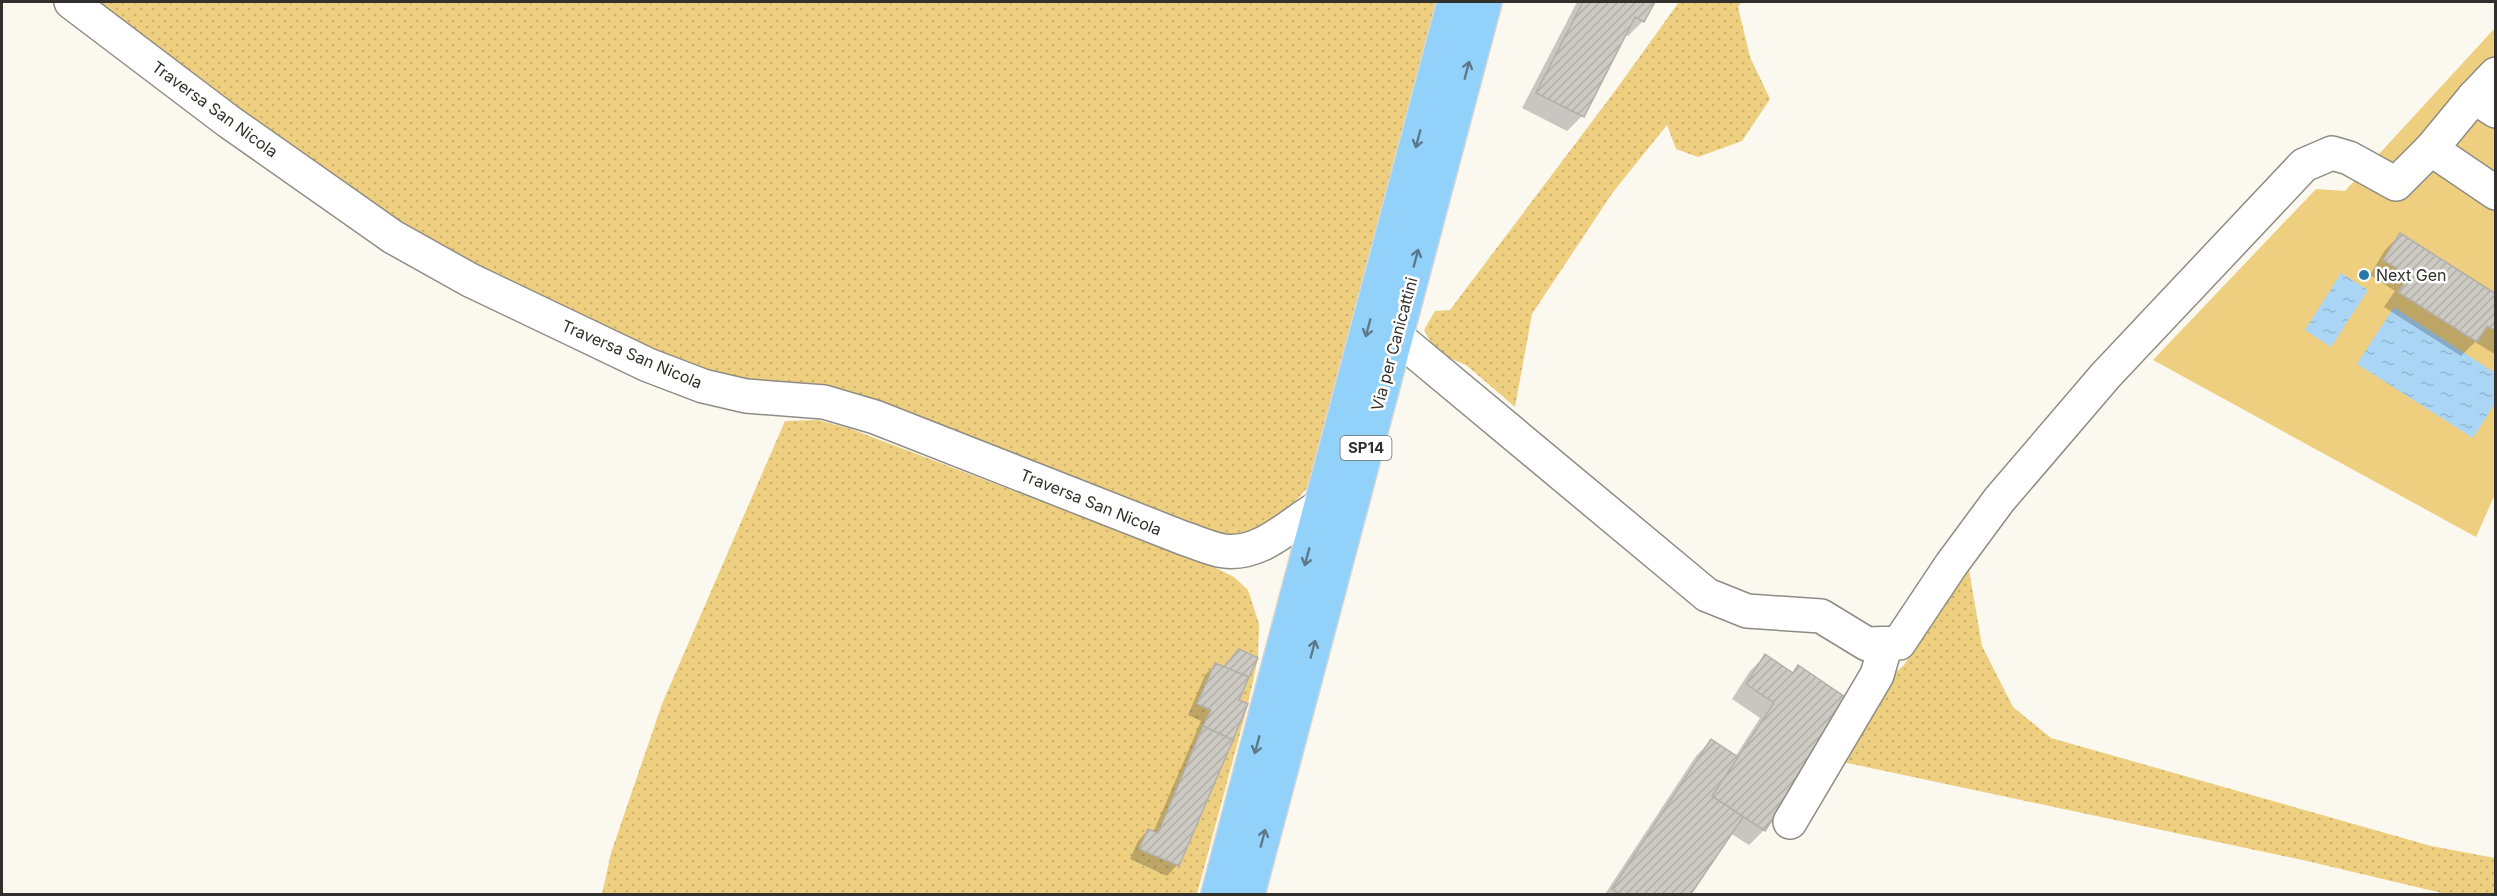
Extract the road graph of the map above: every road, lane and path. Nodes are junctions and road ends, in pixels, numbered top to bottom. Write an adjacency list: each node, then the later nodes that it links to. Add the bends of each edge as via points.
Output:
1 (71, 2): 8 (street, Traversa San Nicola, via 228,121 393,237 470,280 648,365 703,386 746,396 824,402 875,417 1224,551 1248,550 1274,538)
2 (1454, 2): 8 (main road, Via per Canicattini / SP14, one-way to 8)
3 (1485, 2): 7 (main road, Via per Canicattini / SP14, one-way to 3)
4 (2488, 94): 5 (street)
5 (2431, 149): 6 (street); 9 (street, via 2396,184 2332,153 2304,165 2106,375 1999,500 1899,643)
6 (2496, 193)
7 (1395, 336): 9 (street, via 1707,595 1747,611 1821,616 1867,644); 12 (main road, Via per Canicattini / SP14, one-way to 7)
8 (1321, 506): 11 (main road, Via per Canicattini / SP14, one-way to 11)
9 (1886, 644): 10 (street, via 1877,675)
10 (1790, 822)
11 (1218, 894)
12 (1248, 894)

